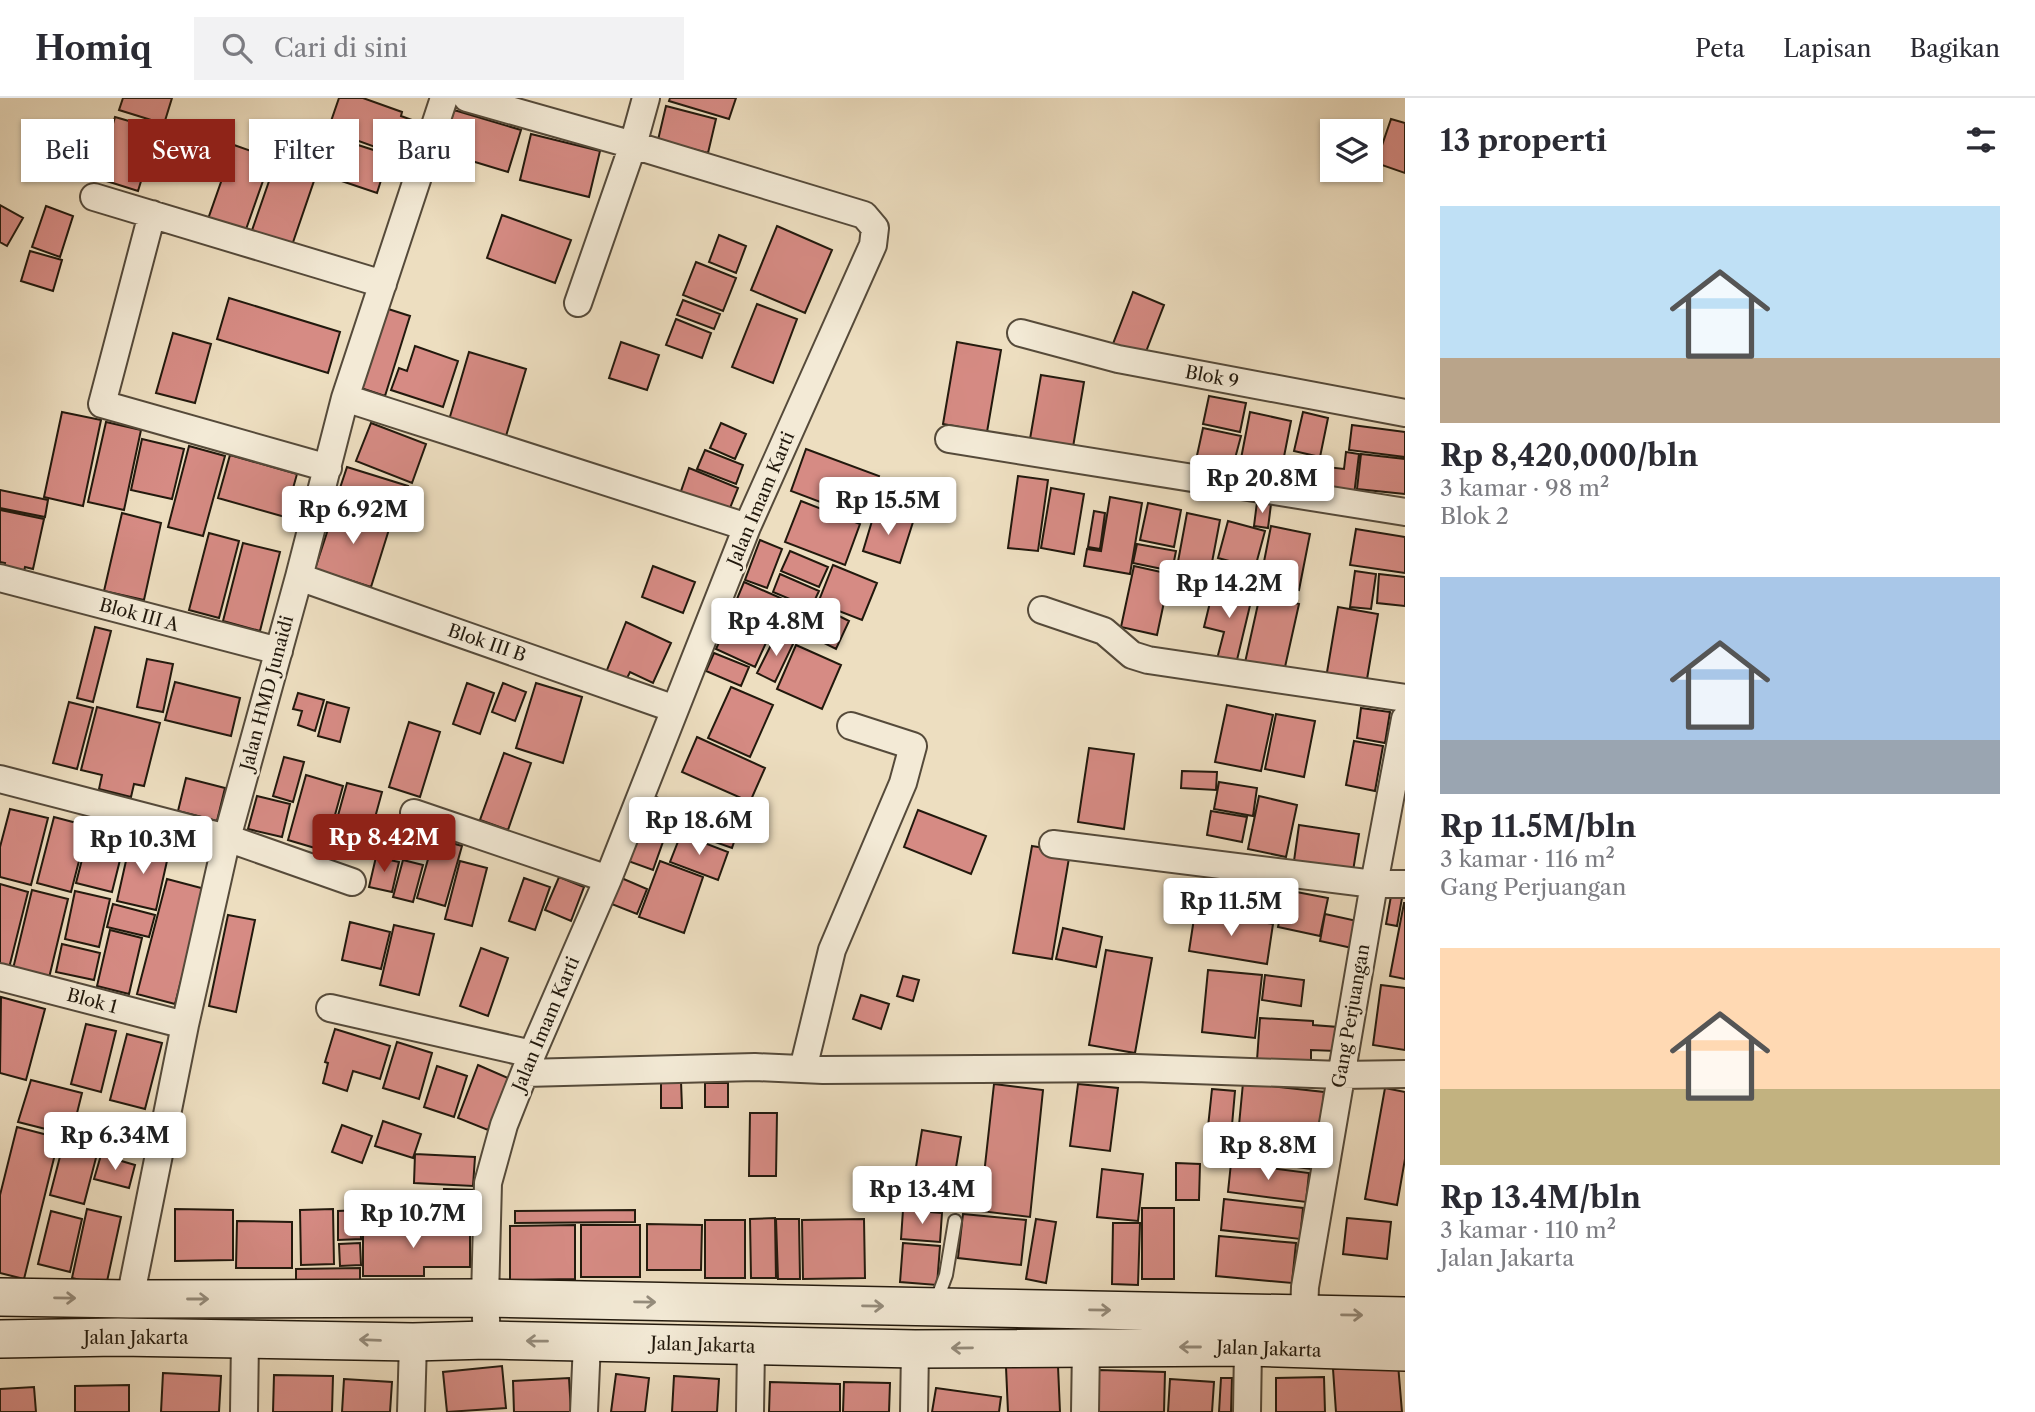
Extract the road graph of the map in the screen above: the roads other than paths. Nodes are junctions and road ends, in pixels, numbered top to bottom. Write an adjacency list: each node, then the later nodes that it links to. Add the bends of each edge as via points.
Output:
1 (444, 98): 7 (street, Jalan HMD Junaidi)
2 (467, 98): 4 (street, Jalan Imam Karti)
3 (646, 98): 4 (street)
4 (634, 145): 8 (street); 15 (street, Jalan Imam Karti, via 864,215 875,228 873,245)
5 (94, 197): 6 (street)
6 (152, 214): 7 (street); 13 (street, via 102,404)
7 (383, 284): 10 (street, Jalan HMD Junaidi)
8 (578, 303)
9 (1021, 333): 11 (street, Blok 9, via 1118,359)
10 (345, 398): 13 (street, Jalan HMD Junaidi); 15 (street)
11 (1405, 413)
12 (949, 439): 14 (street)
13 (328, 468): 16 (street, Jalan HMD Junaidi)
14 (1405, 512)
15 (747, 527): 21 (street, Jalan Imam Karti)
16 (299, 577): 19 (street, Jalan HMD Junaidi); 21 (street, Blok III B)
17 (0, 578): 19 (street, Blok III A)
18 (1042, 610): 20 (street, via 1104,631 1132,655 1148,660)
19 (279, 651): 26 (street, Jalan HMD Junaidi)
20 (1405, 698)
21 (675, 709): 28 (street, Jalan Imam Karti)
22 (1405, 719): 30 (street, Gang Perjuangan)
23 (851, 726): 36 (street, via 913,746 903,783 832,950)
24 (0, 779): 26 (street)
25 (414, 813): 28 (street)
26 (226, 838): 29 (street); 34 (street, Jalan HMD Junaidi)
27 (1053, 844): 30 (street)
28 (608, 879): 35 (street, Jalan Imam Karti)
29 (352, 881)
30 (1374, 884): 31 (street); 38 (street, Gang Perjuangan)
31 (1405, 884)
32 (0, 976): 34 (street, Blok 1)
33 (330, 1009): 35 (street)
34 (185, 1025): 42 (street, Jalan HMD Junaidi)
35 (529, 1064): 36 (street); 41 (street, Jalan Imam Karti, via 504,1125 488,1183)
36 (803, 1069): 38 (street, via 1135,1069)
37 (1405, 1074): 38 (street)
38 (1341, 1075): 44 (street, Gang Perjuangan)
39 (955, 1221): 43 (lane, via 946,1275)
40 (0, 1297): 42 (main road, Jalan Jakarta, one-way to 42)
41 (485, 1298): 42 (main road, Jalan Jakarta, one-way to 41); 43 (main road, Jalan Jakarta, one-way to 43); 48 (street, Jalan Imam Karti)
42 (130, 1299)
43 (934, 1307): 44 (main road, Jalan Jakarta, one-way to 44)
44 (1304, 1314): 45 (main road, Jalan Jakarta, one-way to 45)
45 (1405, 1316)
46 (0, 1339): 47 (main road, Jalan Jakarta)
47 (245, 1339): 49 (main road, Jalan Jakarta, one-way to 47); 56 (street)
48 (487, 1340): 49 (main road, Jalan Jakarta); 50 (main road, Jalan Jakarta, one-way to 48)
49 (413, 1342): 57 (street)
50 (587, 1342): 52 (main road, Jalan Jakarta); 58 (street)
51 (1086, 1346): 53 (main road, Jalan Jakarta, one-way to 51); 54 (main road, Jalan Jakarta, one-way to 54); 61 (street)
52 (751, 1347): 54 (main road, Jalan Jakarta); 59 (street)
53 (1248, 1347): 55 (main road, Jalan Jakarta); 62 (street)
54 (915, 1349): 60 (street)
55 (1405, 1352)
56 (244, 1412)
57 (411, 1412)
58 (584, 1412)
59 (750, 1412)
60 (914, 1412)
61 (1085, 1412)
62 (1247, 1412)

